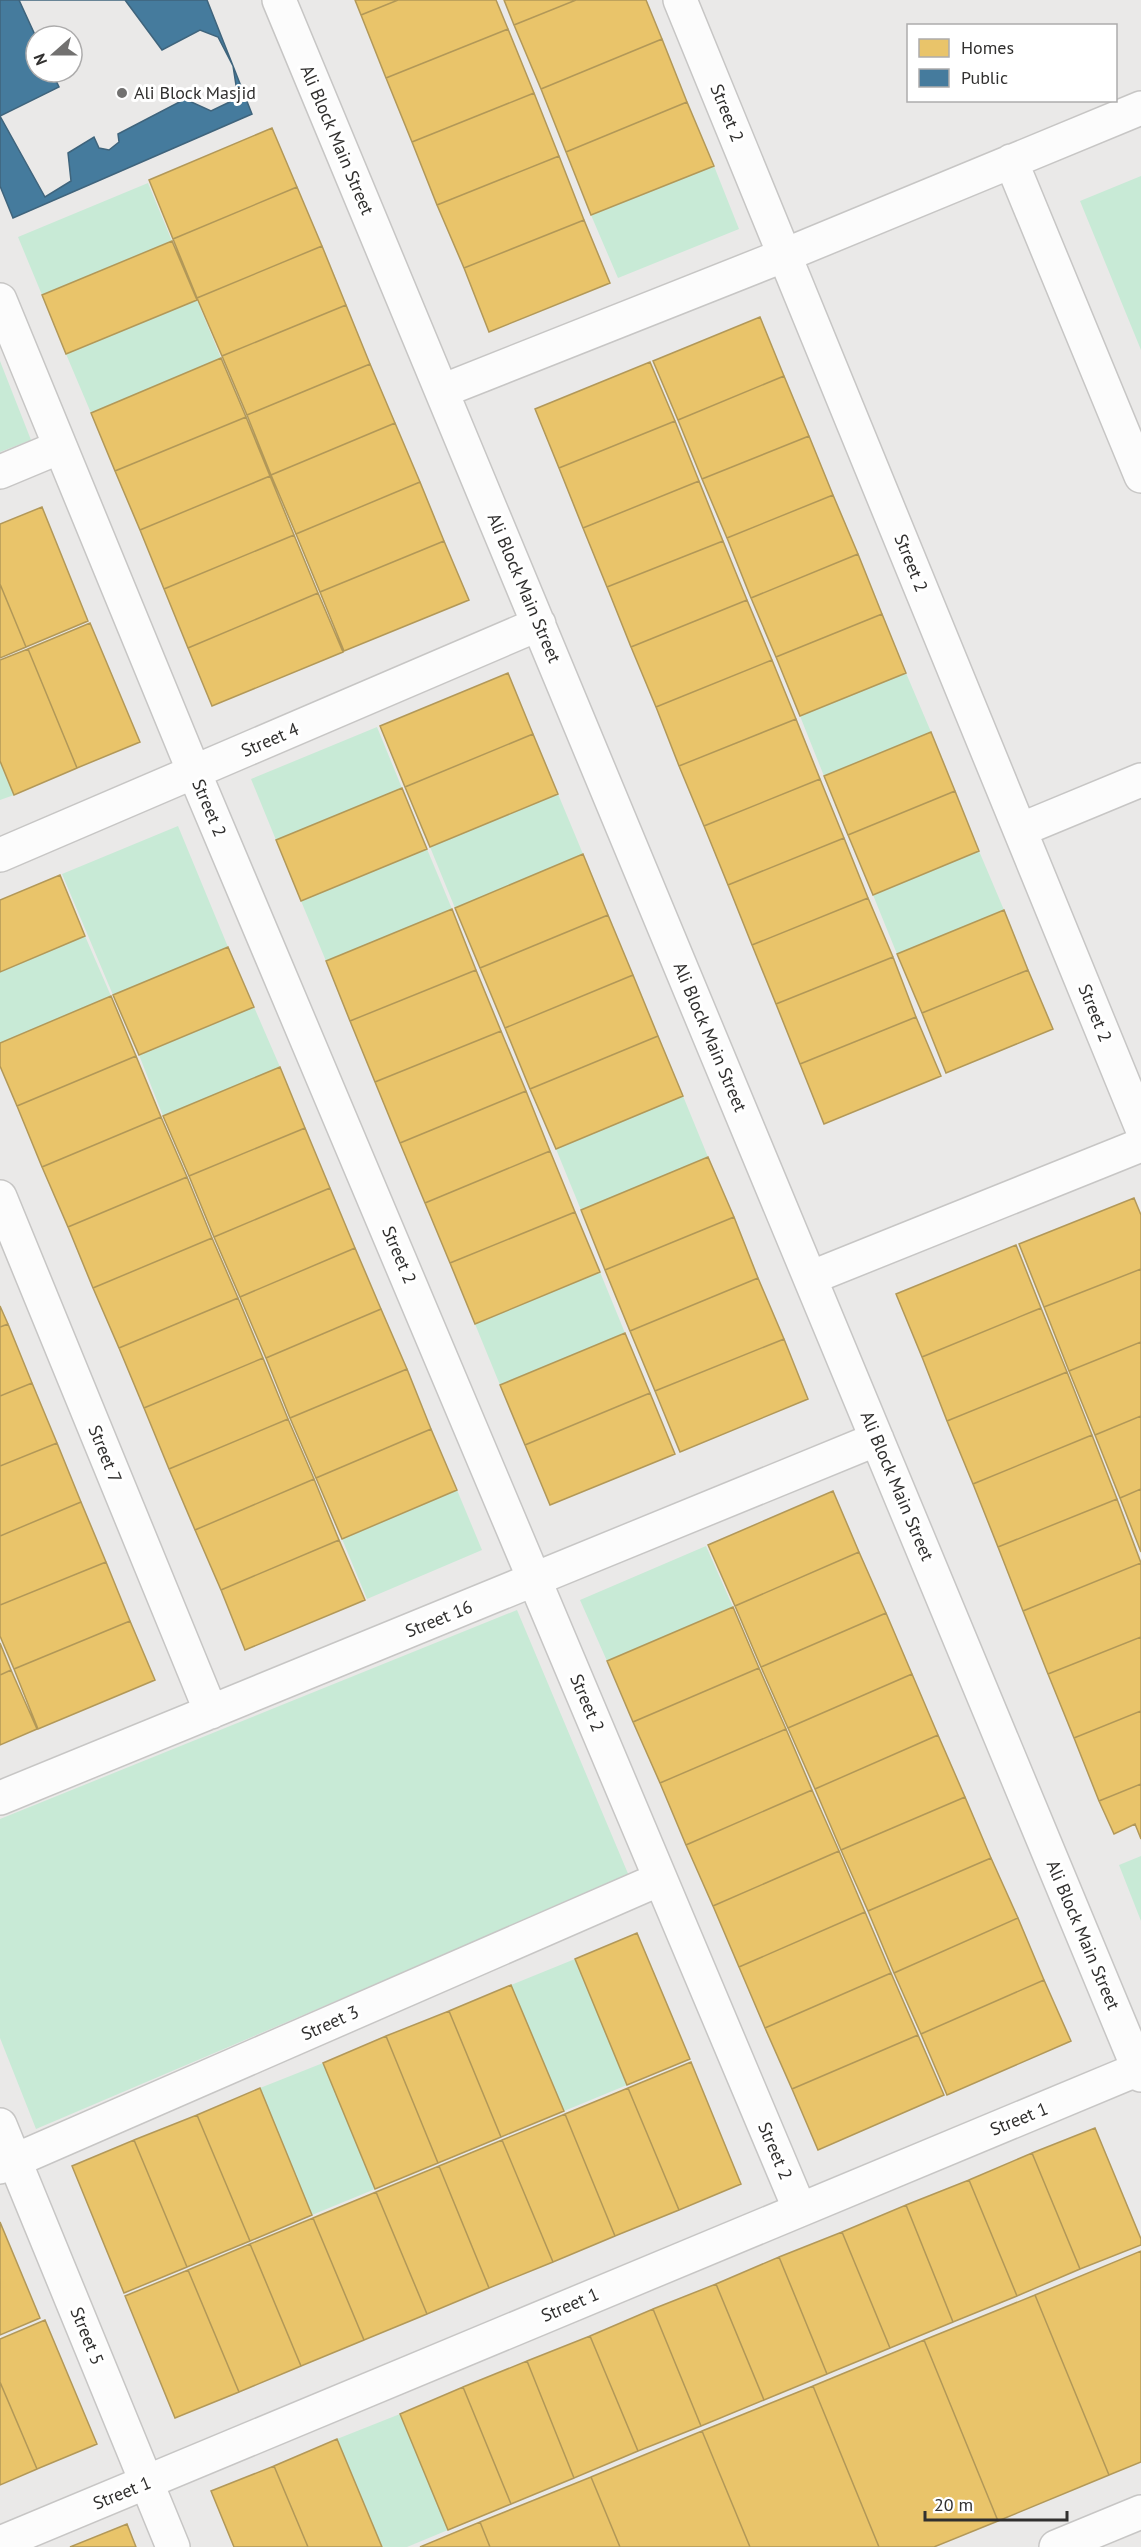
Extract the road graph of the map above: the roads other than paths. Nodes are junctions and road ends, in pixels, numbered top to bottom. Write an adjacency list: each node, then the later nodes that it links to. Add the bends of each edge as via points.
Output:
1 (279, 0): 7 (street, Ali Block Main Street)
2 (680, 0): 5 (street, Street 2)
3 (1141, 108): 4 (street)
4 (1011, 161): 5 (street); 10 (street)
5 (785, 255): 7 (street); 14 (street, Street 2)
6 (0, 300): 8 (street, Street 2)
7 (442, 392): 11 (street, Ali Block Main Street)
8 (60, 447): 9 (street); 12 (street, Street 2)
9 (0, 472)
10 (1141, 476)
11 (539, 624): 12 (street, Street 4); 19 (street, Ali Block Main Street)
12 (194, 772): 15 (street, Street 4); 21 (street, Street 2)
13 (1141, 780): 14 (street)
14 (1020, 830): 16 (street, Street 2)
15 (0, 855)
16 (1141, 1126)
17 (1141, 1145): 19 (street)
18 (0, 1197): 22 (street, Street 7)
19 (810, 1278): 20 (street, Ali Block Main Street)
20 (877, 1439): 21 (street, Street 16); 25 (street, Ali Block Main Street)
21 (536, 1580): 22 (street, Street 16); 24 (street, Street 2)
22 (211, 1712): 23 (street, Street 16)
23 (0, 1798)
24 (660, 1879): 27 (street, Street 3); 28 (street, Street 2)
25 (1140, 2071): 28 (street, Street 1)
26 (0, 2125): 27 (street, Street 5)
27 (7, 2164): 29 (street, Street 5)
28 (800, 2210): 29 (street, Street 1)
29 (147, 2483): 31 (street, Street 1); 32 (street, Street 5)
30 (1141, 2512): 33 (street)
31 (0, 2543)
32 (173, 2547)
33 (1056, 2547)

